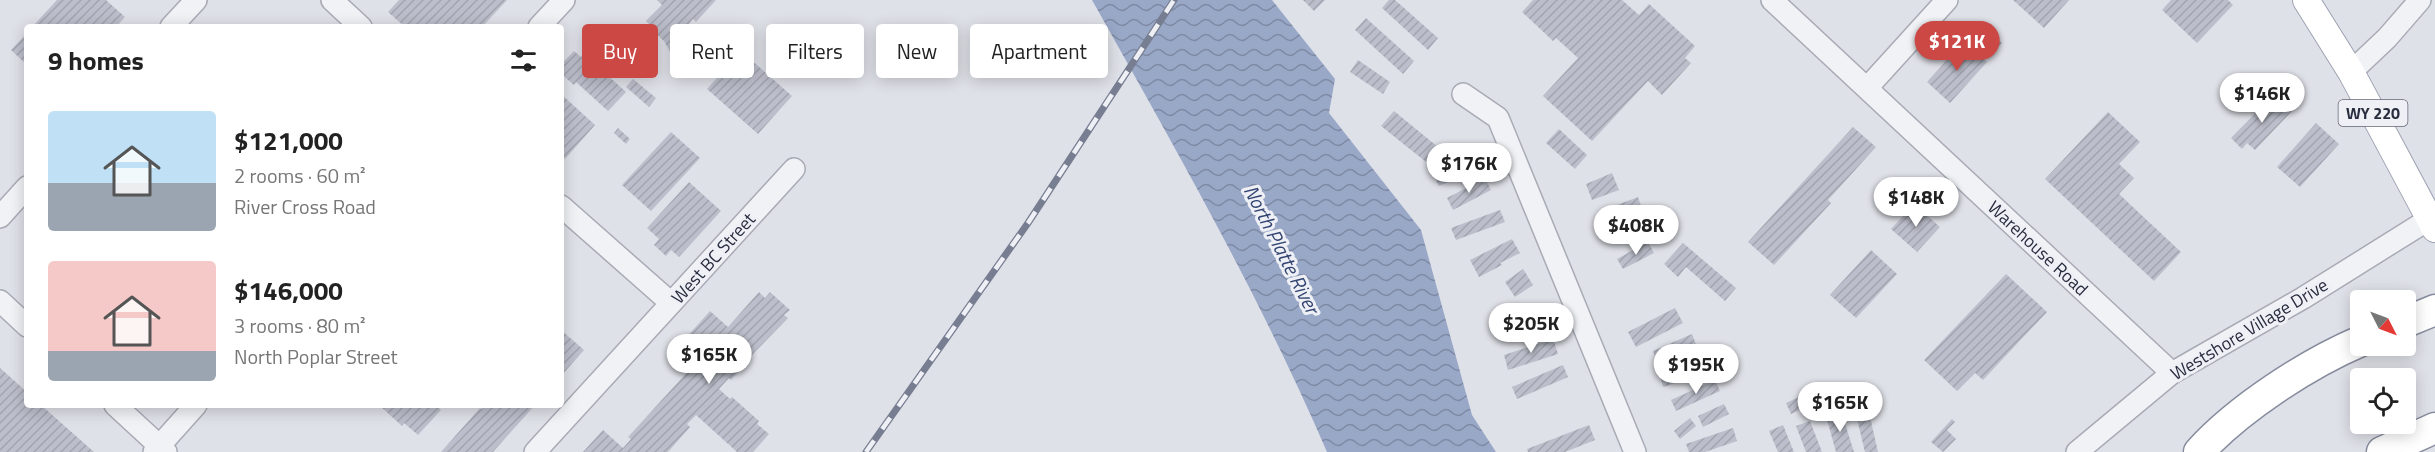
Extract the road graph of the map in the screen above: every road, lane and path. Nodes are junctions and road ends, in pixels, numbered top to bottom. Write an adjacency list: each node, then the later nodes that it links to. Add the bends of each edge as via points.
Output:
1 (196, 0): 8 (street)
2 (332, 0): 9 (street)
3 (564, 0): 10 (street)
4 (1772, 0): 12 (street, Warehouse Road)
5 (1947, 0): 12 (street)
6 (2306, 0): 11 (main road, WY 220)
7 (2420, 0): 11 (street)
8 (174, 24)
9 (358, 24)
10 (542, 24)
11 (2351, 72): 18 (main road, WY 220)
12 (1868, 88): 25 (street, Warehouse Road)
13 (1463, 94): 32 (street, via 1498,118)
14 (794, 169): 20 (street, West BC Street)
15 (24, 190): 17 (street)
16 (564, 209): 20 (street)
17 (0, 217)
18 (2433, 224): 25 (street, Westshore Village Drive)
19 (0, 301): 23 (street)
20 (671, 303): 31 (street, West BC Street)
21 (2435, 310): 22 (highway)
22 (2416, 318)
23 (24, 323)
24 (2350, 346): 34 (highway, via 2254,403)
25 (2172, 373): 33 (street, Westshore Village Drive)
26 (118, 408): 30 (street)
27 (194, 408): 30 (street)
28 (2435, 428): 29 (highway)
29 (2391, 447)
30 (160, 450)
31 (535, 452)
32 (1635, 452)
33 (2077, 452)
34 (2199, 452)

